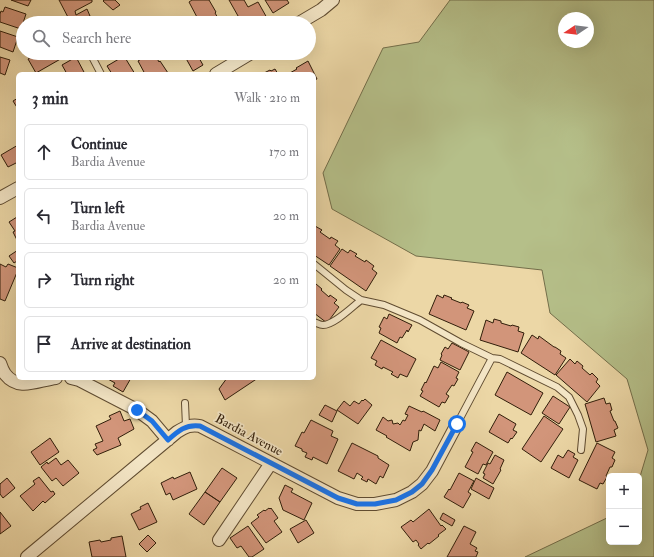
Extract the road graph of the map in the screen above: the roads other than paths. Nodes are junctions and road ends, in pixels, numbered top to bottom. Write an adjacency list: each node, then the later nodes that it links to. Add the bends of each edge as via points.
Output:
1 (333, 0): 2 (street)
2 (311, 16)
3 (94, 60): 5 (lane)
4 (239, 60): 6 (street)
5 (100, 72)
6 (219, 72)
7 (16, 189): 8 (street)
8 (0, 198)
9 (316, 266): 10 (lane)
10 (361, 300): 11 (lane, via 335,321 326,325); 12 (lane, via 384,305 420,320)
11 (316, 323)
12 (492, 358): 17 (lane); 20 (lane, via 500,359 557,387 569,397 583,429)
13 (0, 363): 14 (street, via 4,374 13,381 22,384)
14 (45, 380)
15 (79, 380): 19 (street, via 137,410 152,421)
16 (185, 403): 18 (lane)
17 (457, 424): 21 (street, Bardia Avenue, via 422,484 396,500 382,503 357,504 338,498)
18 (186, 426): 19 (street); 21 (street, Bardia Avenue, via 200,426)
19 (168, 440): 23 (street)
20 (581, 450)
21 (271, 463): 22 (street)
22 (218, 540)
23 (27, 557)

